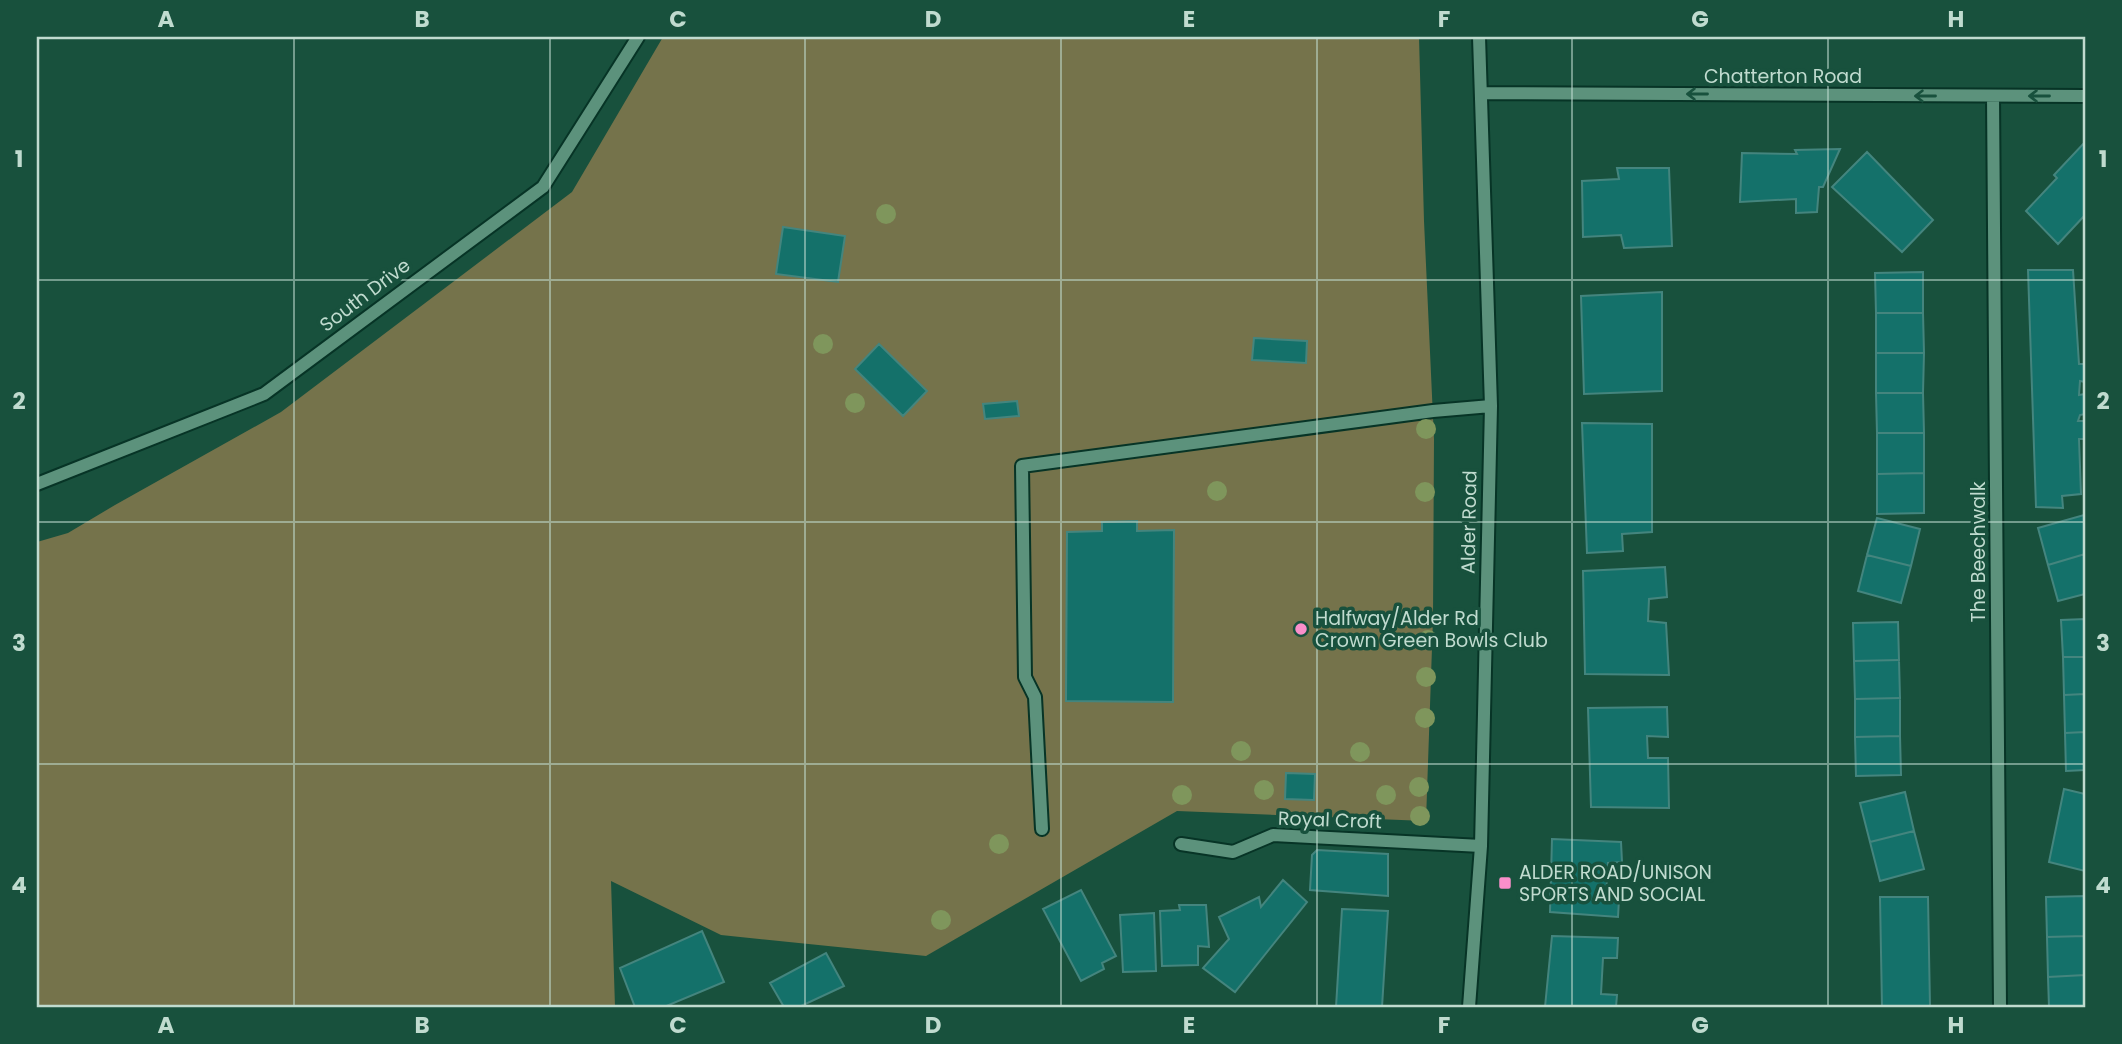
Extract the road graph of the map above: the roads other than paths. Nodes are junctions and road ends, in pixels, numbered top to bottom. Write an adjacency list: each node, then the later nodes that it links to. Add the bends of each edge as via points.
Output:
1 (638, 37): 7 (street, South Drive, via 543,187 264,394)
2 (1479, 37): 3 (street, Alder Road)
3 (1481, 93): 4 (street, Chatterton Road, one-way to 3); 6 (street, Alder Road)
4 (1993, 96): 5 (street, Chatterton Road, one-way to 4); 12 (street, The Beechwalk)
5 (2085, 96)
6 (1491, 407): 8 (street, via 1023,466 1025,677 1035,697); 10 (street, Alder Road)
7 (37, 484)
8 (1042, 829)
9 (1181, 844): 10 (street, Royal Croft, via 1233,852 1273,835)
10 (1481, 846): 11 (street, Alder Road)
11 (1469, 1007)
12 (2000, 1007)

